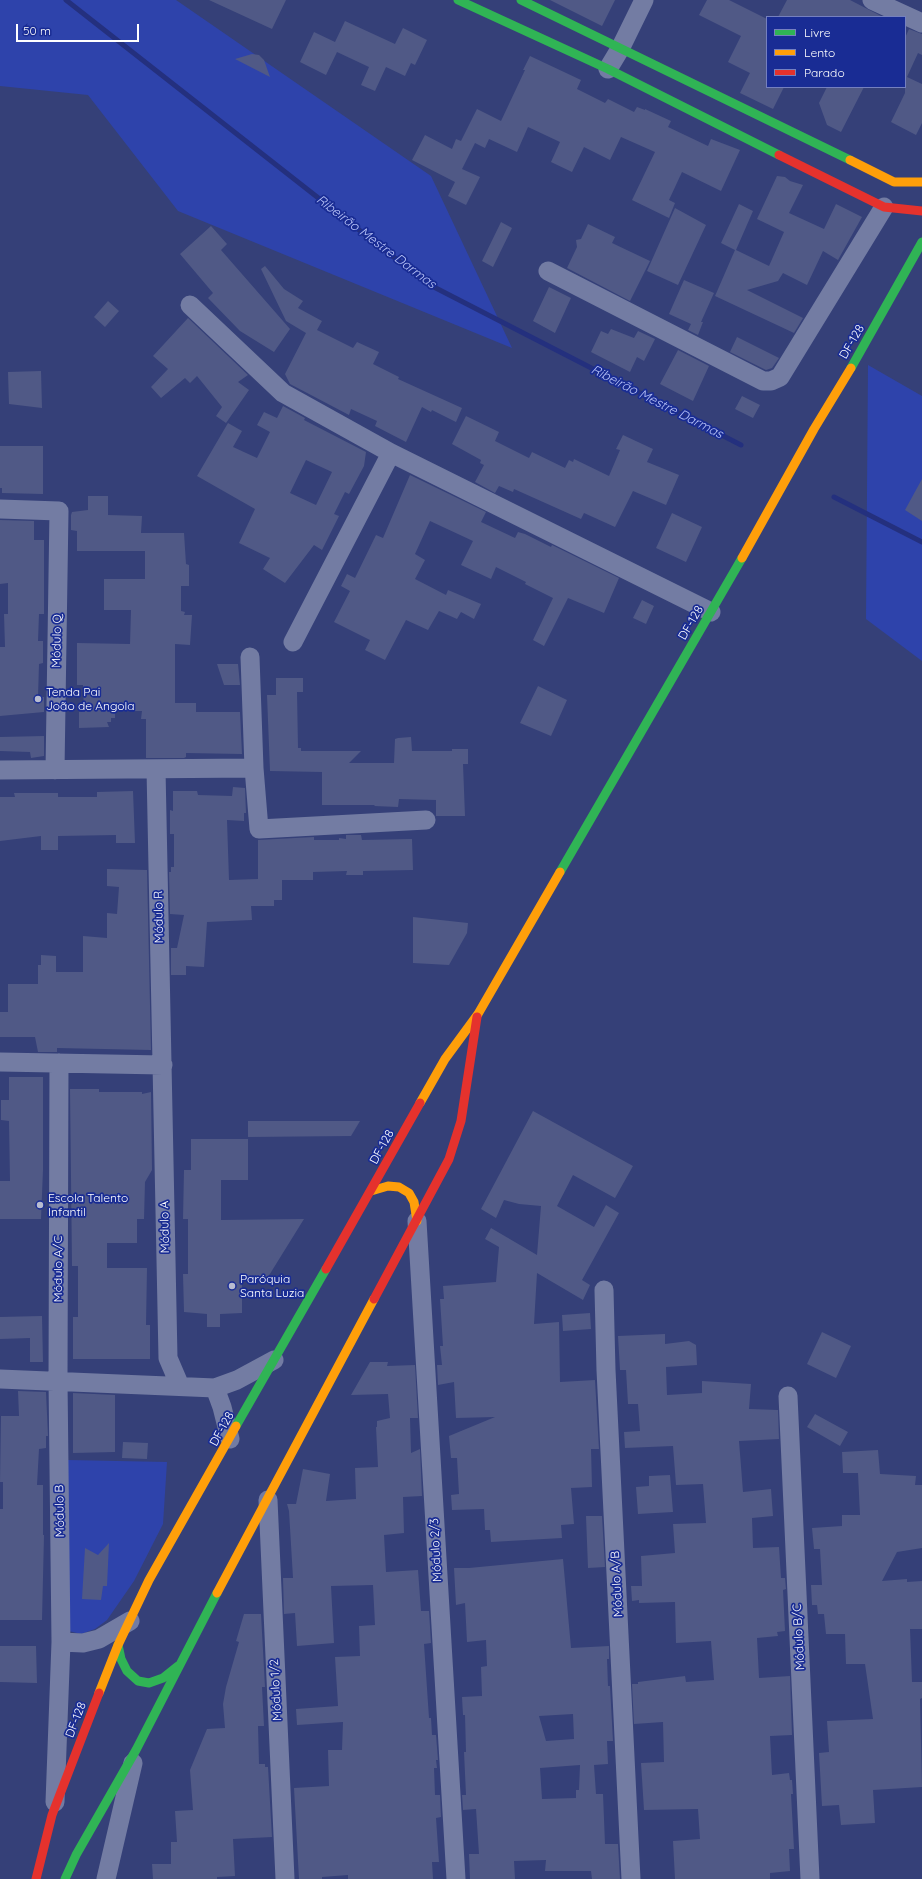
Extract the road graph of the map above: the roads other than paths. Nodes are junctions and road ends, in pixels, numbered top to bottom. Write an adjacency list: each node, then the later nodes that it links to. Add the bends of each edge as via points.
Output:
1 (458, 0): 9 (main road)
2 (521, 0): 8 (main road)
3 (644, 0): 8 (street)
4 (872, 0): 5 (street)
5 (905, 16)
6 (906, 16): 7 (street)
7 (922, 24)
8 (620, 49): 9 (street); 10 (main road, via 820,150 894,182)
9 (608, 69): 11 (main road, via 812,167)
10 (922, 182)
11 (884, 207): 12 (main road); 14 (street, via 780,377 771,382 763,381)
12 (922, 211)
13 (922, 242): 18 (main road, DF-128 / DF-128)
14 (548, 271)
15 (190, 305): 16 (street, via 284,393)
16 (391, 453): 18 (street); 19 (street)
17 (0, 509): 24 (street, Módulo Q, via 59,511)
18 (711, 612): 26 (main road, DF-128 / DF-128)
19 (293, 642)
20 (250, 657): 21 (street)
21 (254, 768): 22 (street); 25 (street, via 259,830)
22 (156, 769): 24 (street); 29 (street, Módulo R)
23 (0, 770): 24 (street)
24 (55, 770)
25 (426, 820)
26 (478, 1014): 30 (main road, DF-128 / DF-128, via 445,1059); 31 (main road, DF-128 / DF-128, via 462,1114 454,1145)
27 (0, 1062): 28 (street)
28 (59, 1063): 29 (street); 35 (street, Módulo A/C)
29 (163, 1065): 36 (street, Módulo A, via 168,1358)
30 (371, 1191): 31 (main road, via 399,1186 409,1193 414,1202); 33 (main road, DF-128 / DF-128)
31 (417, 1221): 40 (main road, DF-128 / DF-128); 51 (street, Módulo 2/3)
32 (604, 1290): 52 (street, Módulo A/B)
33 (274, 1360): 37 (street, via 237,1380); 39 (main road, DF-128 / DF-128)
34 (0, 1379): 35 (street)
35 (58, 1380): 36 (street); 42 (street, Módulo B)
36 (180, 1386): 37 (street)
37 (215, 1388): 39 (street)
38 (788, 1396): 53 (street, Módulo B/C)
39 (230, 1439): 41 (main road, DF-128 / DF-128, via 149,1580)
40 (268, 1500): 44 (main road, DF-128 / DF-128); 50 (street, Módulo 1/2)
41 (130, 1621): 42 (street, via 99,1639 83,1644); 43 (main road, DF-128 / DF-128)
42 (61, 1642): 46 (street, Módulo B)
43 (118, 1645): 44 (main road, via 127,1671 138,1681 149,1683 163,1678); 46 (main road, DF-128 / DF-128)
44 (178, 1666): 45 (main road, DF-128 / DF-128)
45 (136, 1750): 48 (main road, DF-128 / DF-128); 49 (street)
46 (55, 1808): 47 (main road, DF-128 / DF-128)
47 (36, 1879)
48 (65, 1879)
49 (106, 1879)
50 (285, 1879)
51 (456, 1879)
52 (631, 1879)
53 (810, 1879)

